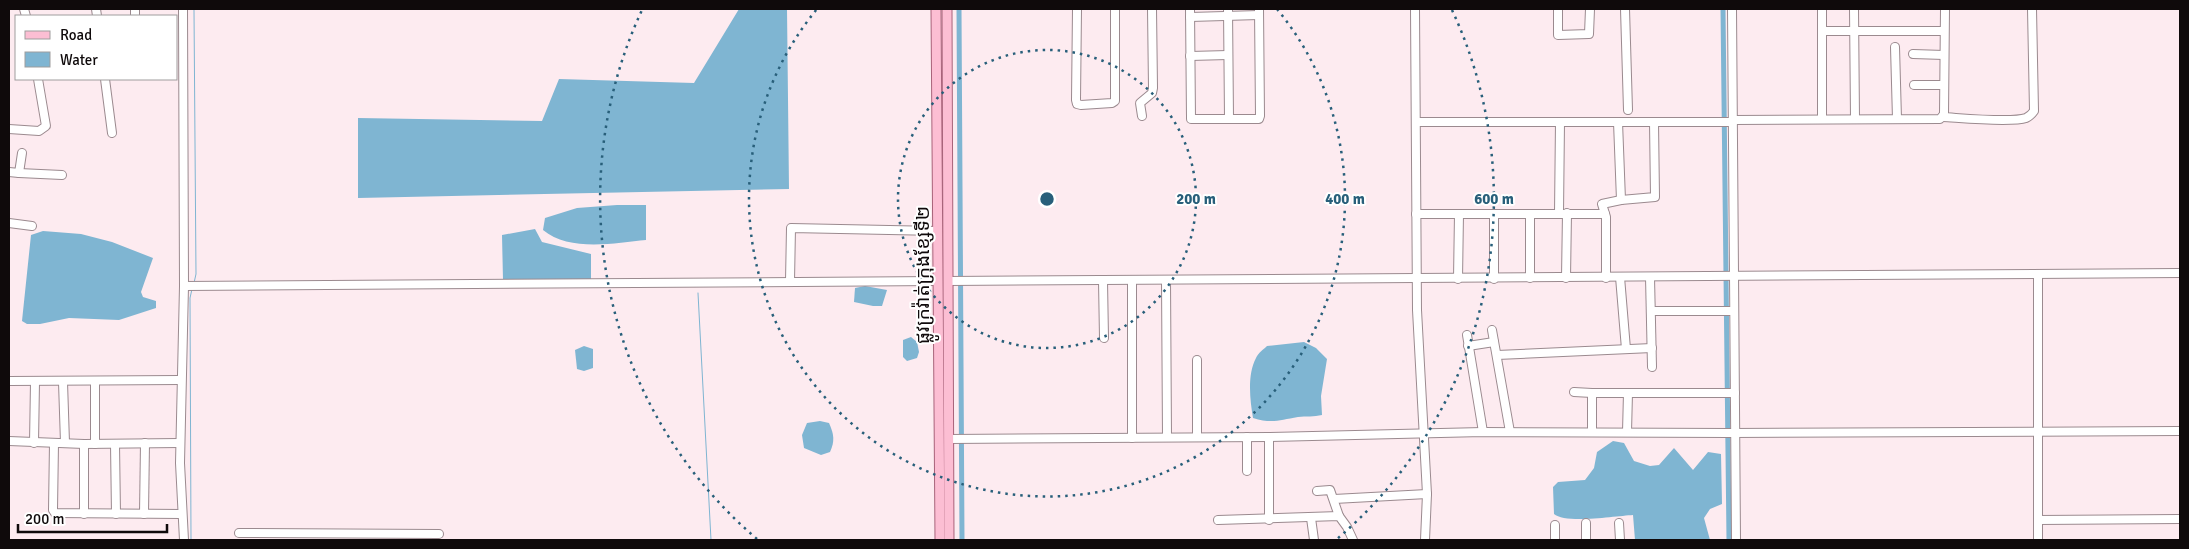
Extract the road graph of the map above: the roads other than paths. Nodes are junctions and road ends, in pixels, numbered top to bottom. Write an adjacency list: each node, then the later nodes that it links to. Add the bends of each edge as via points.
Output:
1 (183, 9): 19 (street)
2 (936, 9): 59 (main road, ផ្លូវក្រវ៉ាត់ក្រុងខ្សែទី២)
3 (947, 9): 73 (main road, ផ្លូវក្រវ៉ាត់ក្រុងខ្សែទី២)
4 (1077, 9): 5 (street, via 1076,100 1081,105 1115,101)
5 (1115, 9)
6 (1152, 9): 33 (street, via 1154,88 1140,103)
7 (1415, 9): 40 (street)
8 (1558, 9): 9 (street, via 1558,35 1589,34)
9 (1590, 9)
10 (1625, 9): 32 (street)
11 (1732, 9): 39 (street)
12 (1822, 9): 20 (street)
13 (1854, 9): 21 (street)
14 (1944, 9): 22 (street)
15 (2032, 9): 34 (street, via 2032,115 2022,119)
16 (1259, 12): 18 (street); 35 (street, via 1260,116 1259,119)
17 (1190, 13): 18 (street); 27 (street)
18 (1228, 13): 25 (street)
19 (180, 29): 76 (street)
20 (1822, 31): 21 (street); 36 (street)
21 (1855, 31): 22 (street); 37 (street)
22 (1944, 31): 26 (street)
23 (1895, 47): 38 (street)
24 (1913, 54): 26 (street)
25 (1228, 55): 27 (street); 35 (street)
26 (1944, 55): 31 (street)
27 (1190, 56): 35 (street, via 1191,119)
28 (38, 80): 44 (street, via 46,126 39,131)
29 (105, 80): 45 (street)
30 (1914, 85): 31 (street)
31 (1944, 85): 34 (street)
32 (1628, 110)
33 (1142, 116)
34 (1943, 117): 38 (street)
35 (1230, 118)
36 (1822, 119): 37 (street); 39 (street)
37 (1855, 119): 38 (street)
38 (1897, 119)
39 (1729, 121): 43 (street); 62 (street)
40 (1416, 122): 41 (street); 52 (street)
41 (1560, 122): 42 (street); 51 (street)
42 (1618, 122): 43 (street); 50 (street)
43 (1654, 122): 50 (street, via 1655,198)
44 (9, 129)
45 (112, 133)
46 (22, 153): 48 (street)
47 (9, 172): 48 (street)
48 (19, 173): 49 (street)
49 (62, 175)
50 (1621, 200): 56 (street, via 1602,204)
51 (1563, 213): 55 (street); 56 (street); 66 (street)
52 (1416, 214): 53 (street); 68 (street)
53 (1459, 214): 54 (street); 69 (street)
54 (1494, 214): 55 (street); 70 (street)
55 (1530, 214): 65 (street)
56 (1605, 214): 67 (street)
57 (9, 223): 58 (street)
58 (32, 226)
59 (938, 231): 72 (street, via 791,228); 73 (main road, ផ្លូវក្រវ៉ាត់ក្រុងខ្សែទី២)
60 (2180, 273): 61 (street)
61 (2038, 274): 62 (street); 105 (street)
62 (1729, 276): 64 (street); 79 (street)
63 (1620, 277): 64 (street); 67 (street); 87 (street)
64 (1650, 277): 77 (street)
65 (1530, 278): 66 (street); 70 (street)
66 (1566, 278): 67 (street)
67 (1606, 278)
68 (1418, 279): 69 (street); 71 (street); 106 (street)
69 (1458, 279): 70 (street)
70 (1494, 279)
71 (1166, 280): 75 (street); 108 (street)
72 (790, 281): 73 (street); 76 (street)
73 (951, 281): 74 (street); 113 (main road, ផ្លូវក្រវ៉ាត់ក្រុងខ្សែទី២); 114 (main road, ផ្លូវក្រវ៉ាត់ក្រុងខ្សែទី២)
74 (1103, 281): 75 (street); 83 (street)
75 (1132, 281): 112 (street)
76 (187, 286): 91 (street)
77 (1651, 311): 78 (street); 86 (street)
78 (1687, 311): 79 (street); 80 (street)
79 (1732, 311): 99 (street)
80 (1687, 321)
81 (1492, 330): 84 (street)
82 (1467, 335): 85 (street)
83 (1104, 338)
84 (1494, 342): 85 (street); 88 (street)
85 (1468, 346): 101 (street)
86 (1652, 348): 87 (street); 90 (street)
87 (1626, 349): 88 (street)
88 (1497, 355): 102 (street)
89 (1197, 360): 109 (street)
90 (1652, 366)
91 (181, 380): 95 (street); 120 (street)
92 (9, 381): 93 (street)
93 (34, 382): 94 (street); 116 (street)
94 (64, 382): 95 (street); 118 (street)
95 (95, 382): 122 (street)
96 (1574, 392): 97 (street)
97 (1592, 392): 98 (street); 103 (street)
98 (1628, 392): 99 (street); 104 (street)
99 (1730, 393): 107 (street)
100 (2180, 431): 105 (street)
101 (1483, 432): 102 (street); 106 (street)
102 (1510, 432): 103 (street)
103 (1592, 432): 104 (street)
104 (1628, 432): 107 (street)
105 (2039, 432): 107 (street); 137 (street)
106 (1424, 433): 111 (street); 126 (street)
107 (1730, 433): 156 (street)
108 (1167, 437): 109 (street); 112 (street)
109 (1197, 437): 110 (street)
110 (1247, 437): 111 (street); 124 (street)
111 (1269, 437): 136 (street)
112 (1132, 438): 114 (street)
113 (939, 439): 114 (main road); 148 (main road, ផ្លូវក្រវ៉ាត់ក្រុងខ្សែទី២)
114 (951, 439): 149 (main road, ផ្លូវក្រវ៉ាត់ក្រុងខ្សែទី២)
115 (9, 441): 116 (street)
116 (34, 442): 117 (street)
117 (54, 443): 118 (street); 128 (street, via 53,510 59,515)
118 (64, 443): 121 (street)
119 (145, 443): 120 (street); 123 (street); 130 (street)
120 (180, 443): 131 (street)
121 (84, 444): 122 (street); 128 (street)
122 (96, 444): 123 (street)
123 (115, 444): 129 (street)
124 (1247, 471)
125 (1317, 491): 127 (street, via 1330,489)
126 (1426, 494): 127 (street); 152 (street)
127 (1334, 499): 132 (street)
128 (84, 514): 129 (street)
129 (116, 514): 130 (street)
130 (144, 514): 131 (street)
131 (182, 514): 147 (street)
132 (1339, 516): 133 (street); 151 (street)
133 (1311, 518): 136 (street); 150 (street)
134 (2180, 519): 137 (street)
135 (1218, 520): 136 (street)
136 (1269, 520)
137 (2038, 520): 157 (street)
138 (1586, 523): 154 (street)
139 (1619, 523): 155 (street)
140 (1555, 524): 153 (street)
141 (239, 534): 143 (street)
142 (440, 534): 146 (street)
143 (295, 537): 144 (street)
144 (332, 537): 145 (street)
145 (365, 537): 146 (street)
146 (406, 537)
147 (184, 540)
148 (940, 540)
149 (950, 540)
150 (1314, 540)
151 (1353, 540)
152 (1425, 540)
153 (1555, 540)
154 (1586, 540)
155 (1620, 540)
156 (1736, 540)
157 (2038, 540)

